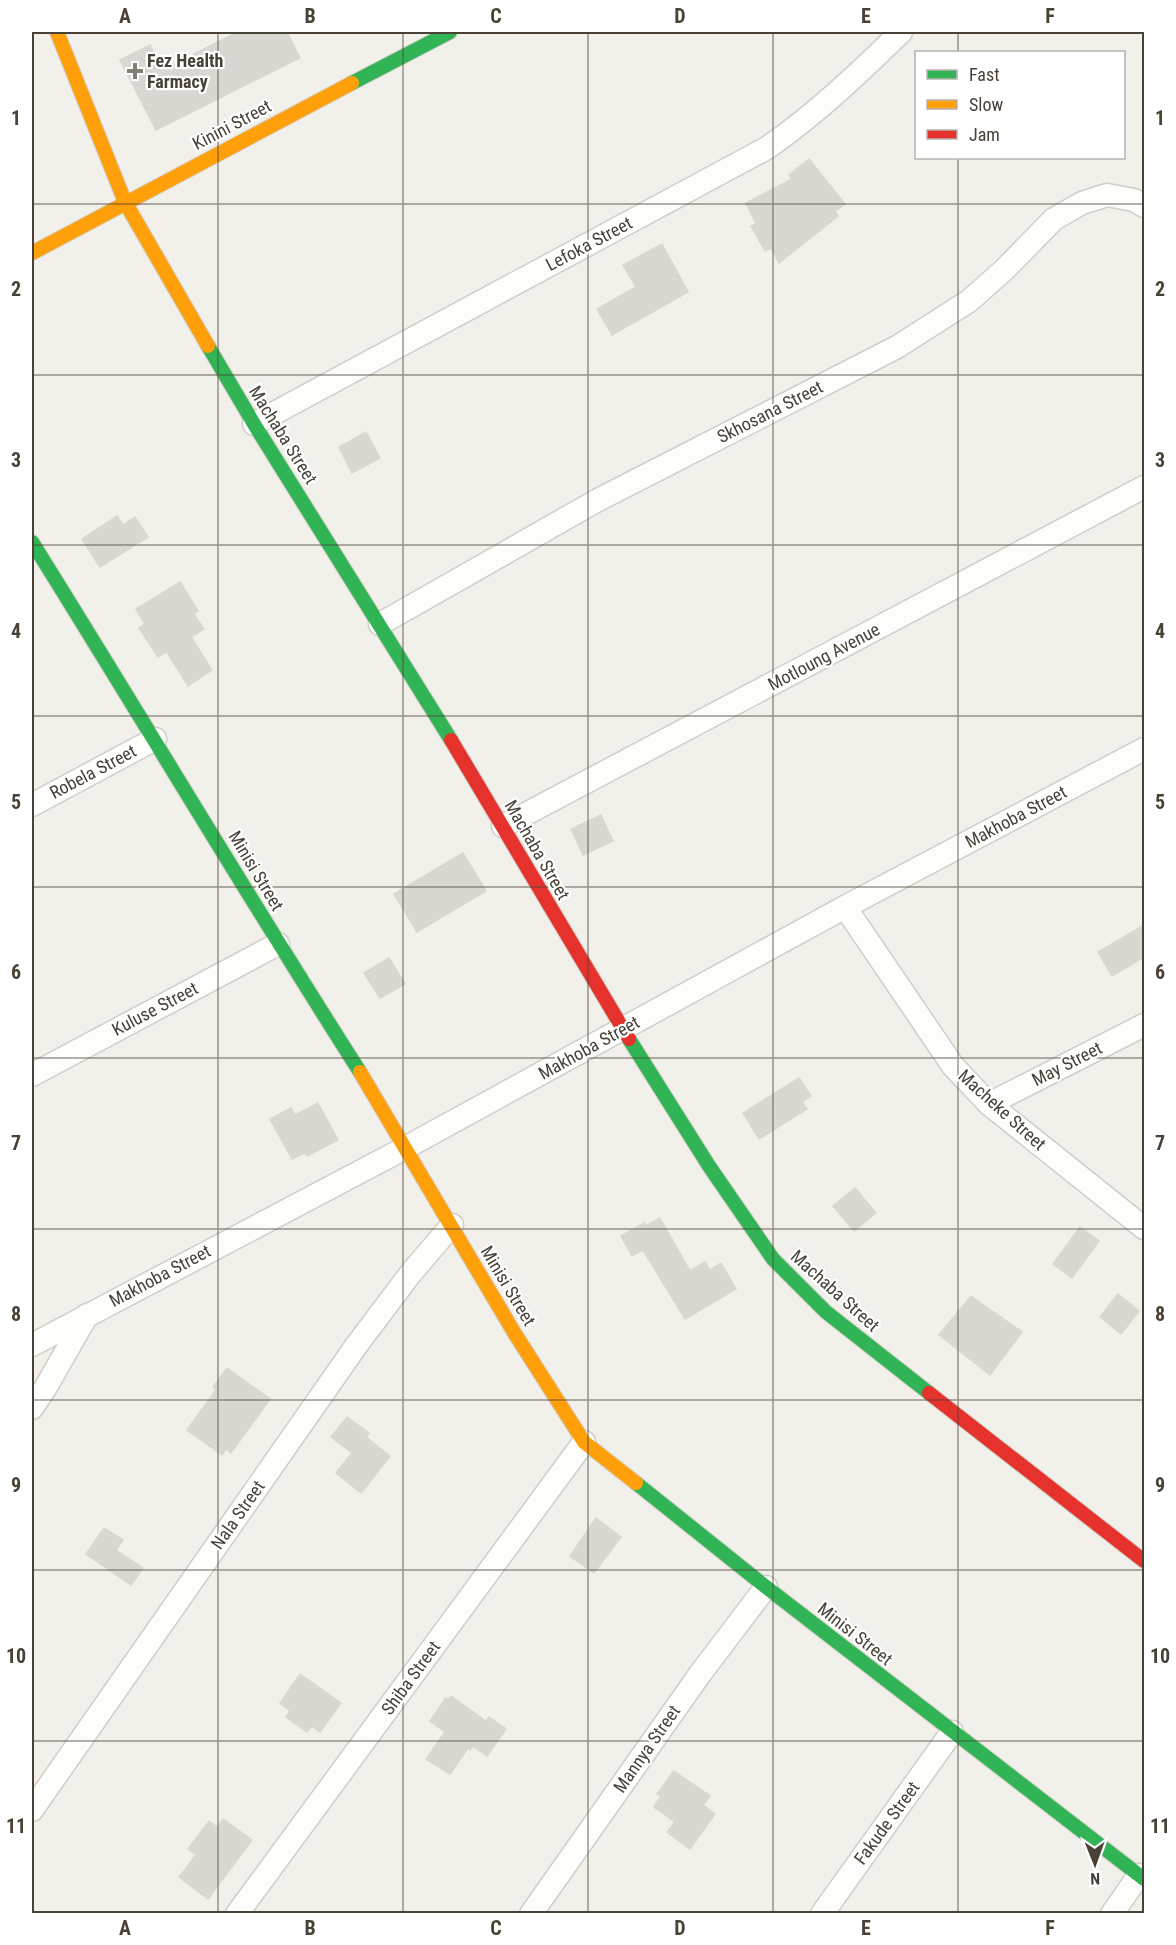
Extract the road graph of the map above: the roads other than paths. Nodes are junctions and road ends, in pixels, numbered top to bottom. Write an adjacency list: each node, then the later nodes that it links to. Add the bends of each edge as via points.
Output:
1 (57, 32): 4 (street, Machaba Street)
2 (450, 32): 4 (street, Kinini Street)
3 (901, 32): 7 (street, Lefoka Street, via 852,80 767,148)
4 (125, 202): 6 (street, Kinini Street); 7 (street, Machaba Street)
5 (1144, 206): 10 (street, Skhosana Street, via 1107,195 1082,203 1054,219 969,301 897,347 598,500)
6 (32, 253)
7 (254, 424): 10 (street, Machaba Street)
8 (1144, 487): 14 (street, Motloung Avenue)
9 (32, 542): 11 (street, Minisi Street)
10 (380, 624): 14 (street, Machaba Street)
11 (155, 739): 13 (street, Robela Street); 16 (street, Minisi Street)
12 (1144, 749): 15 (street, Makhoba Street)
13 (32, 805)
14 (503, 826): 18 (street, Machaba Street)
15 (846, 907): 18 (street, Makhoba Street); 20 (street, Macheke Street, via 954,1066)
16 (278, 944): 19 (street, Kuluse Street); 21 (street, Minisi Street)
17 (1144, 1024): 20 (street, May Street)
18 (622, 1030): 21 (street, Makhoba Street); 28 (street, Machaba Street, via 709,1166 773,1259 794,1281 826,1312)
19 (32, 1075)
20 (989, 1104): 23 (street, Macheke Street)
21 (405, 1148): 22 (street, Minisi Street); 24 (street, Makhoba Street)
22 (452, 1226): 27 (street, Minisi Street); 31 (street, Nala Street, via 356,1346)
23 (1144, 1228)
24 (87, 1315): 25 (street, Makhoba Street); 26 (street)
25 (32, 1345)
26 (32, 1408)
27 (584, 1442): 29 (street, Minisi Street); 33 (street, Shiba Street)
28 (1144, 1561)
29 (766, 1587): 30 (street, Minisi Street); 34 (street, Mannya Street)
30 (952, 1732): 32 (street, Minisi Street); 35 (street, Fakude Street)
31 (32, 1810)
32 (1142, 1877): 36 (street)
33 (237, 1914)
34 (531, 1914)
35 (822, 1914)
36 (1112, 1914)

